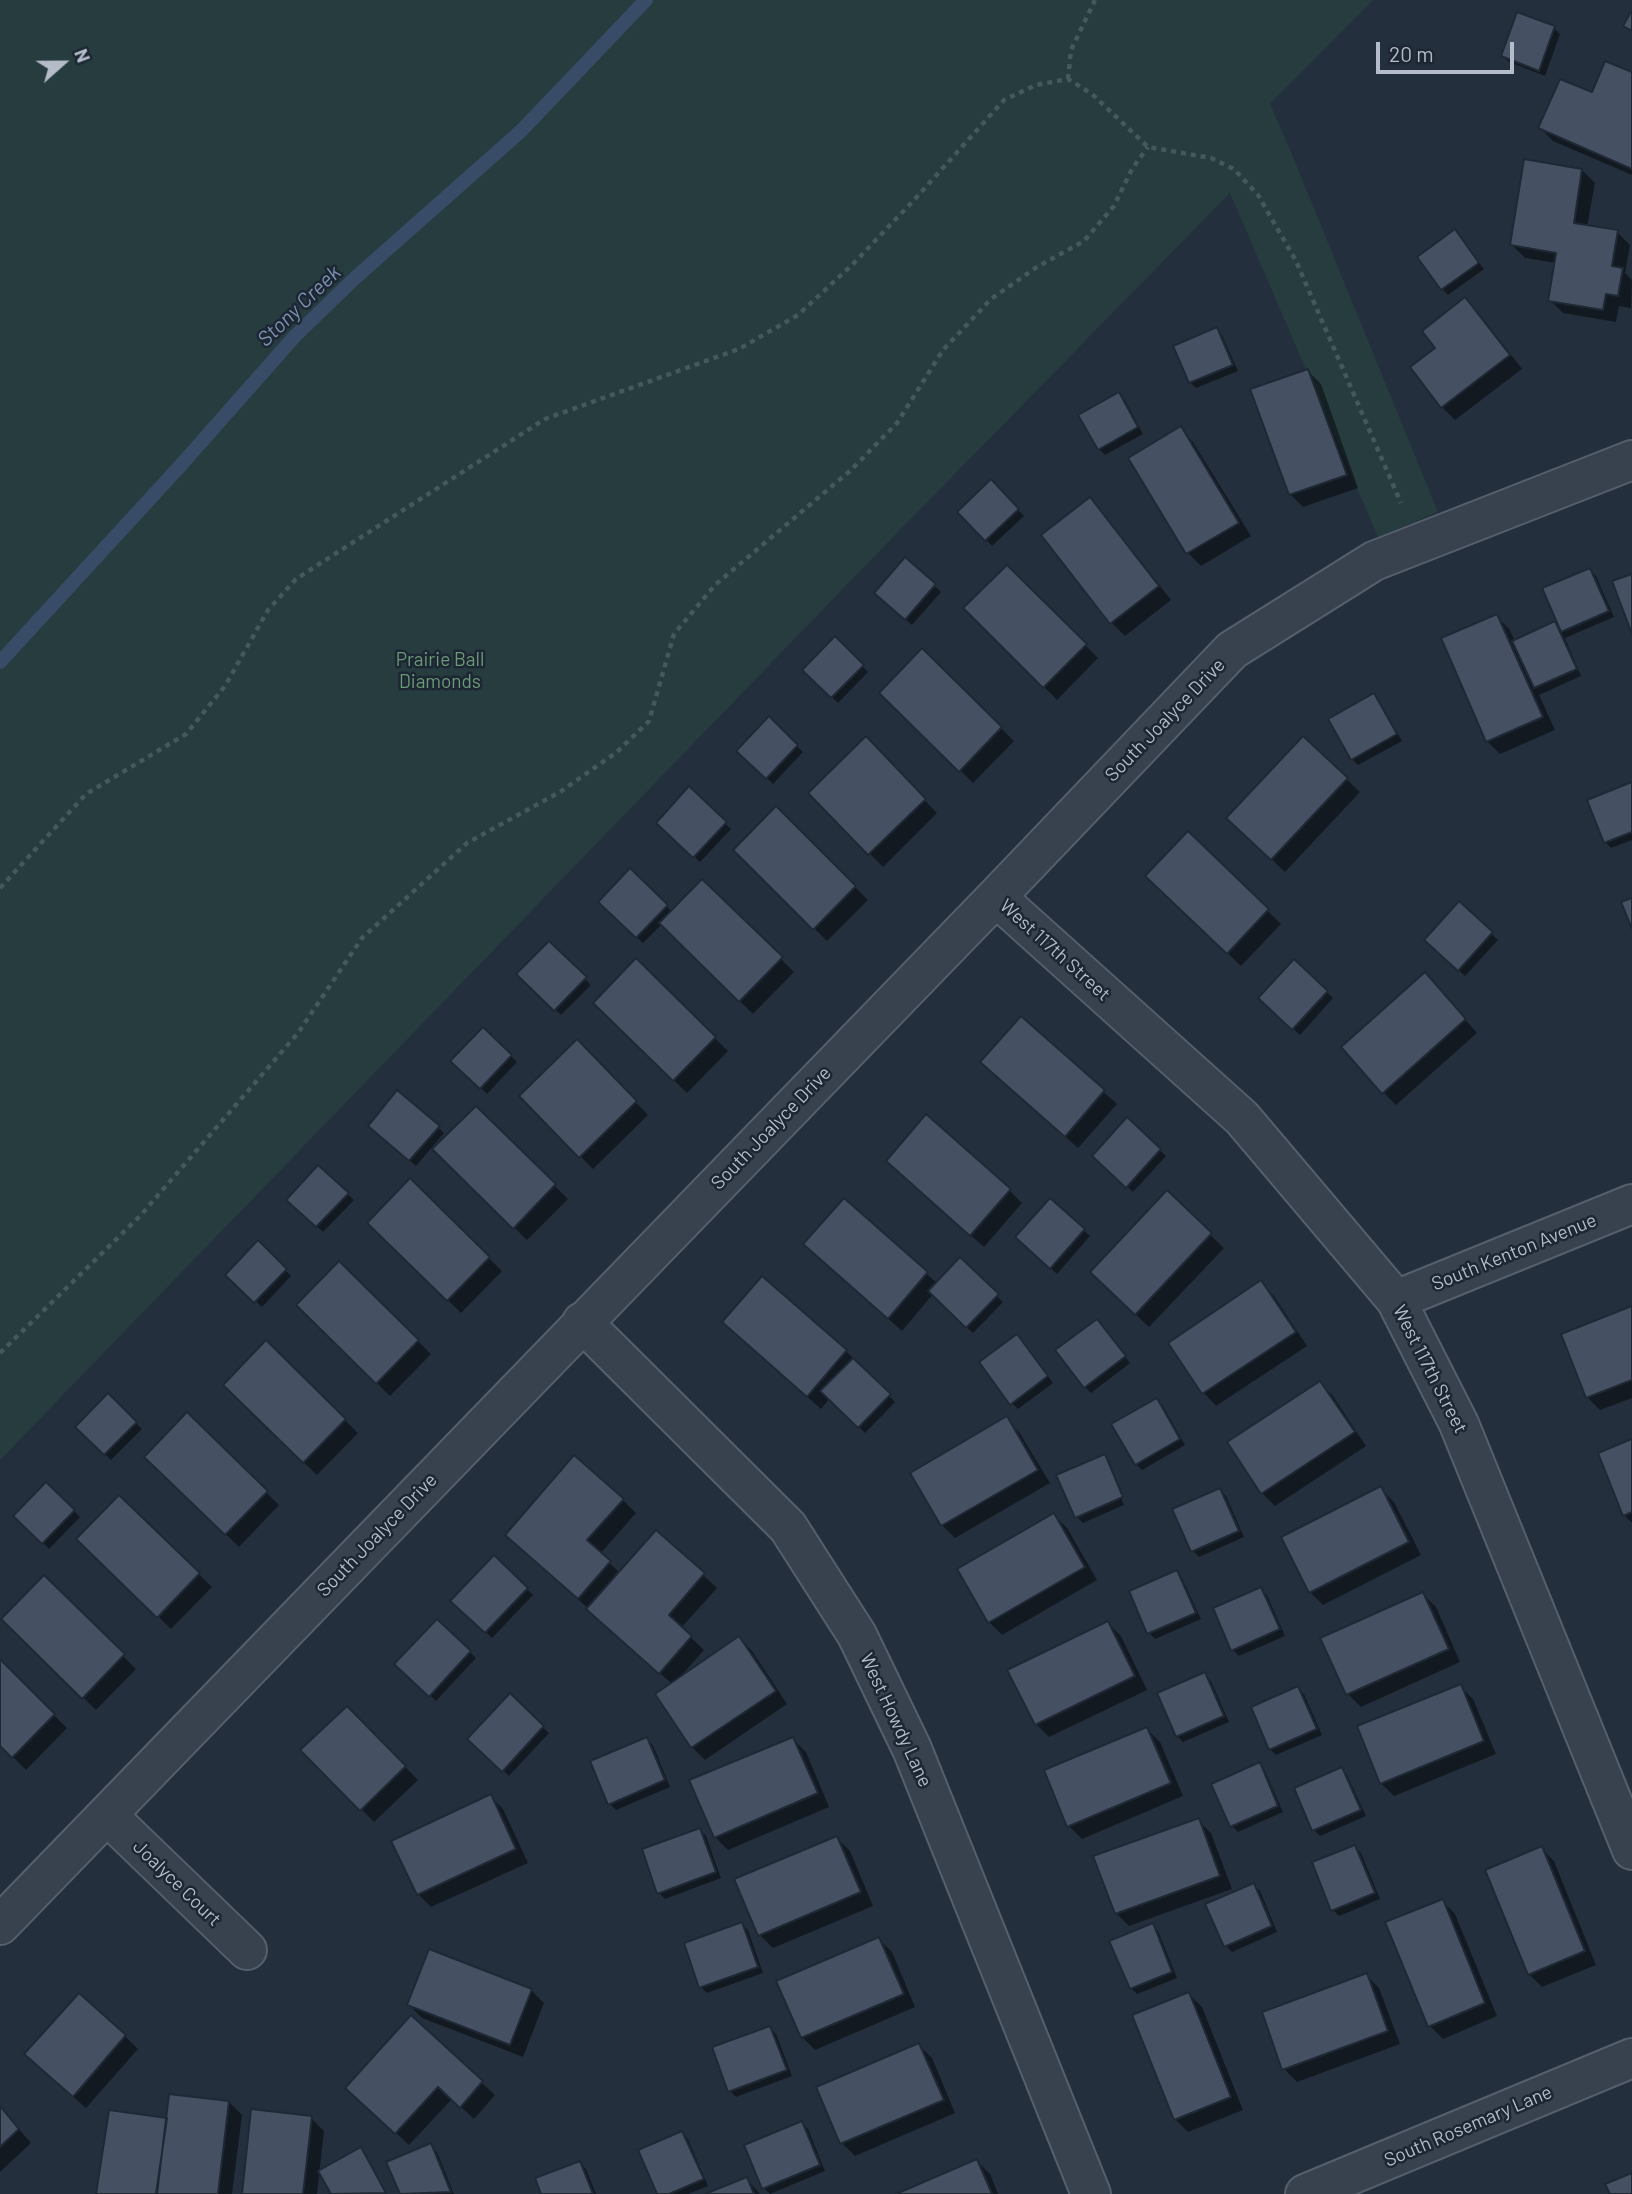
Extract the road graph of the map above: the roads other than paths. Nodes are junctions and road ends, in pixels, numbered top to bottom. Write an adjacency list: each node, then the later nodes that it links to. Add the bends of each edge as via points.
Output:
1 (1632, 460): 2 (street, South Joalyce Drive, via 1374,561 1232,650)
2 (996, 897): 4 (street, West 117th Street, via 1242,1118); 5 (street, South Joalyce Drive)
3 (1632, 1204): 4 (street, South Kenton Avenue)
4 (1396, 1300): 7 (street, West 117th Street, via 1459,1424)
5 (582, 1322): 6 (street, South Joalyce Drive); 11 (street, West Howdy Lane, via 788,1527 857,1635 912,1749)
6 (107, 1815): 8 (street, South Joalyce Drive); 9 (street, Joalyce Court)
7 (1632, 1850)
8 (0, 1925)
9 (247, 1950)
10 (1632, 2058): 12 (street, South Rosemary Lane)
11 (1091, 2194)
12 (1305, 2194)

